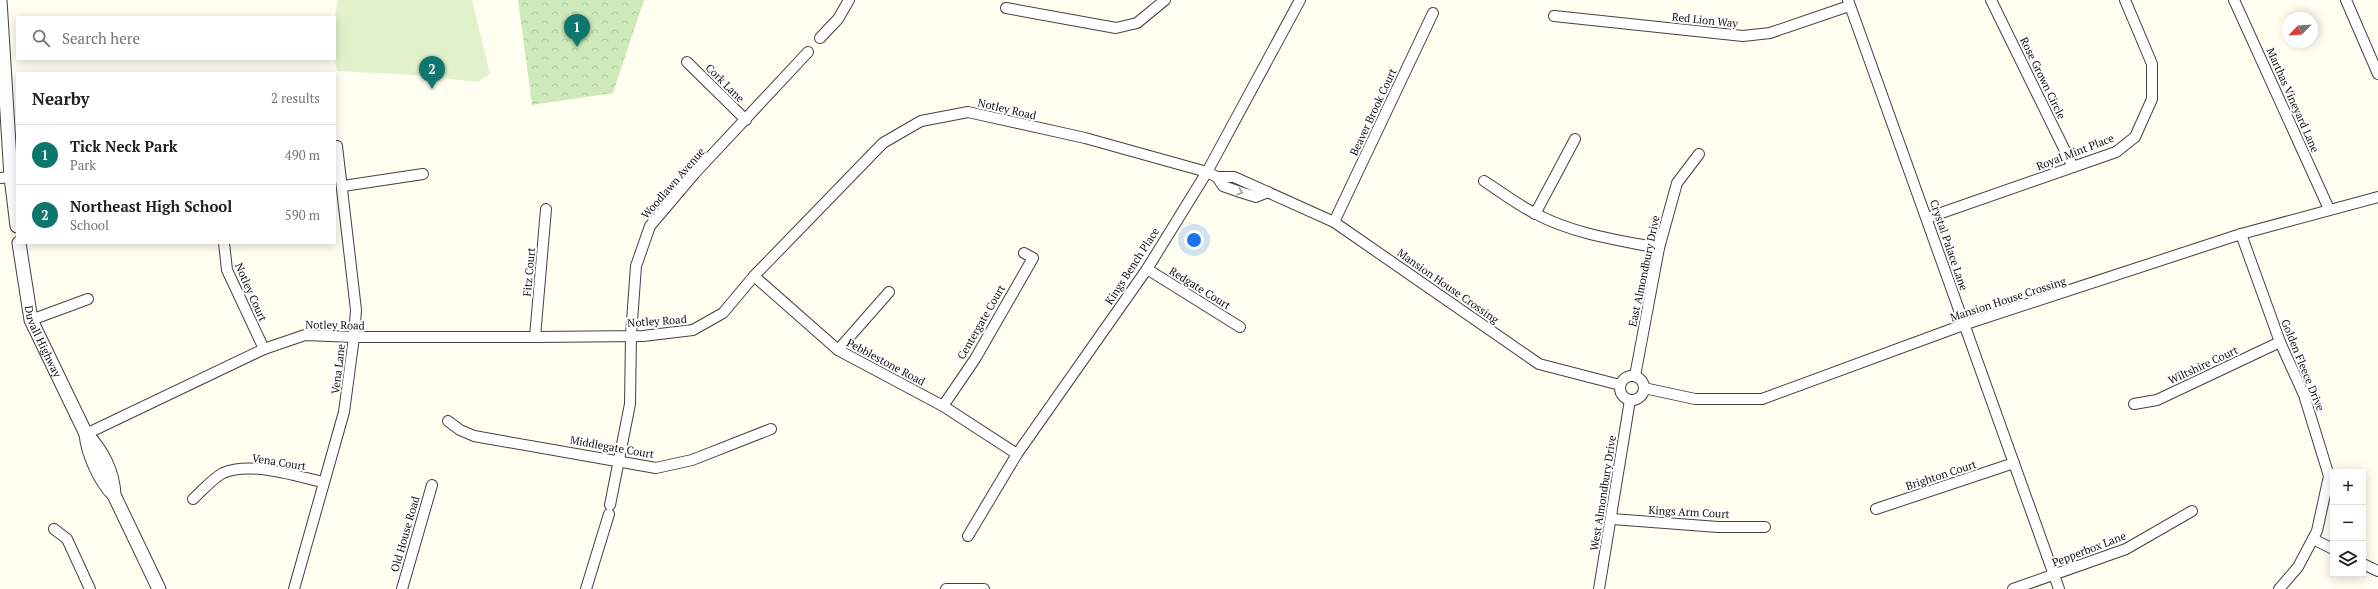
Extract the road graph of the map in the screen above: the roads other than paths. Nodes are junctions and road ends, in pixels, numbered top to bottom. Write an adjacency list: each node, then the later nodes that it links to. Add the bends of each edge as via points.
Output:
1 (0, 0): 24 (street)
2 (849, 0): 13 (street, via 838,19)
3 (1165, 0): 10 (street, via 1137,23 1116,28)
4 (1300, 0): 22 (street, Kings Bench Place)
5 (1991, 0): 21 (street, Rose Grown Circle)
6 (2125, 0): 21 (street, Royal Mint Place, via 2152,64 2152,99 2135,137 2116,152)
7 (2234, 0): 29 (street, Marthas Vineyard Lane)
8 (2346, 0): 16 (street)
9 (1848, 3): 12 (street, Red Lion Way, via 1770,33 1742,36); 31 (street, Crystal Palace Lane)
10 (1006, 8)
11 (1433, 13): 33 (street, Beaver Brook Court)
12 (1554, 16)
13 (820, 38)
14 (808, 52): 17 (street, Woodlawn Avenue)
15 (688, 62): 17 (street, Cork Lane)
16 (2378, 74)
17 (746, 120): 46 (street, Woodlawn Avenue, via 695,173 650,226 636,266)
18 (1575, 139): 30 (street)
19 (337, 146): 26 (street, Vena Lane)
20 (1699, 154): 37 (street, East Almondbury Drive, via 1677,183)
21 (2072, 167): 31 (street, Royal Mint Place)
22 (1207, 172): 33 (street, Mansion House Crossing, via 1217,177 1223,186 1256,196 1268,192); 39 (street, Kings Bench Place); 40 (street, Notley Road, via 1085,138 968,112 921,121 883,143)
23 (423, 174): 26 (street)
24 (5, 178): 32 (street)
25 (1484, 180): 30 (street)
26 (343, 186): 47 (street, Vena Lane, via 356,310)
27 (2378, 197): 29 (street, Mansion House Crossing)
28 (546, 209): 48 (street, Fitz Court)
29 (2329, 209): 34 (street, Mansion House Crossing)
30 (1535, 214): 37 (street, via 1591,236)
31 (1927, 218): 44 (street, Crystal Palace Lane)
32 (16, 222)
33 (1334, 222): 53 (street, Mansion House Crossing, via 1539,364)
34 (2241, 234): 44 (street, Mansion House Crossing); 49 (street, Golden Fleece Drive)
35 (19, 244): 43 (street, Duvall Highway)
36 (224, 244): 50 (street, Notley Court, via 226,270)
37 (1659, 248): 52 (street, East Almondbury Drive)
38 (1024, 253): 57 (street, Centergate Court, via 1033,258 975,359)
39 (1147, 269): 45 (street, Redgate Court); 61 (street, Kings Bench Place)
40 (754, 276): 46 (street, Notley Road, via 723,313 693,330); 51 (street, Pebblestone Road)
41 (889, 292): 51 (street)
42 (88, 299): 43 (street)
43 (31, 320): 60 (street, Duvall Highway)
44 (1963, 325): 54 (street, Mansion House Crossing, via 1762,399 1695,399); 63 (street, Crystal Palace Lane)
45 (1240, 327)
46 (631, 335): 48 (street, Notley Road); 62 (street, Woodlawn Avenue, via 630,404)
47 (354, 337): 48 (street, Notley Road); 50 (street, Notley Road, via 305,335); 64 (street, Vena Lane, via 344,412)
48 (535, 337)
49 (2280, 342): 56 (street, Wiltshire Court, via 2157,400); 73 (street, Golden Fleece Drive, via 2304,395 2329,476)
50 (264, 349): 60 (street, Notley Road)
51 (838, 350): 57 (street, Pebblestone Road)
52 (1635, 376): 53 (street, via 1624,378); 54 (street, via 1641,379)
53 (1620, 385): 55 (street, via 1621,393)
54 (1644, 388): 55 (street, via 1638,398)
55 (1630, 400): 69 (street, West Almondbury Drive)
56 (2134, 404)
57 (943, 406): 61 (street, Pebblestone Road)
58 (448, 421): 62 (street, Middlegate Court, via 474,436)
59 (771, 429): 62 (street, Middlegate Court, via 692,460 656,468)
60 (86, 434): 80 (street, Duvall Highway, via 98,446 113,482 114,495)
61 (1017, 454): 72 (street, Kings Bench Place)
62 (620, 461): 83 (street, Woodlawn Avenue)
63 (2014, 463): 67 (street, Brighton Court); 77 (street, Crystal Palace Lane)
64 (323, 482): 66 (street, Vena Court, via 278,472 241,468 222,473); 81 (street, Vena Lane)
65 (432, 485): 82 (street, Old House Road)
66 (193, 499)
67 (1876, 510)
68 (2192, 511): 77 (street, Pepperbox Lane, via 2126,549)
69 (1612, 519): 70 (street, Kings Arm Court, via 1718,527); 86 (street, West Almondbury Drive)
70 (1765, 527)
71 (54, 529): 79 (street, via 67,539)
72 (968, 536)
73 (2313, 539): 74 (street); 89 (street, Golden Fleece Drive, via 2298,567)
74 (2330, 548)
75 (2366, 565): 76 (street)
76 (2378, 571)
77 (2054, 576): 87 (street, Pepperbox Lane); 88 (street, Crystal Palace Lane)
78 (966, 588): 84 (street); 85 (street)
79 (90, 589)
80 (159, 589)
81 (294, 589)
82 (402, 589)
83 (586, 589)
84 (946, 589)
85 (984, 589)
86 (1599, 589)
87 (2013, 589)
88 (2059, 589)
89 (2279, 589)

